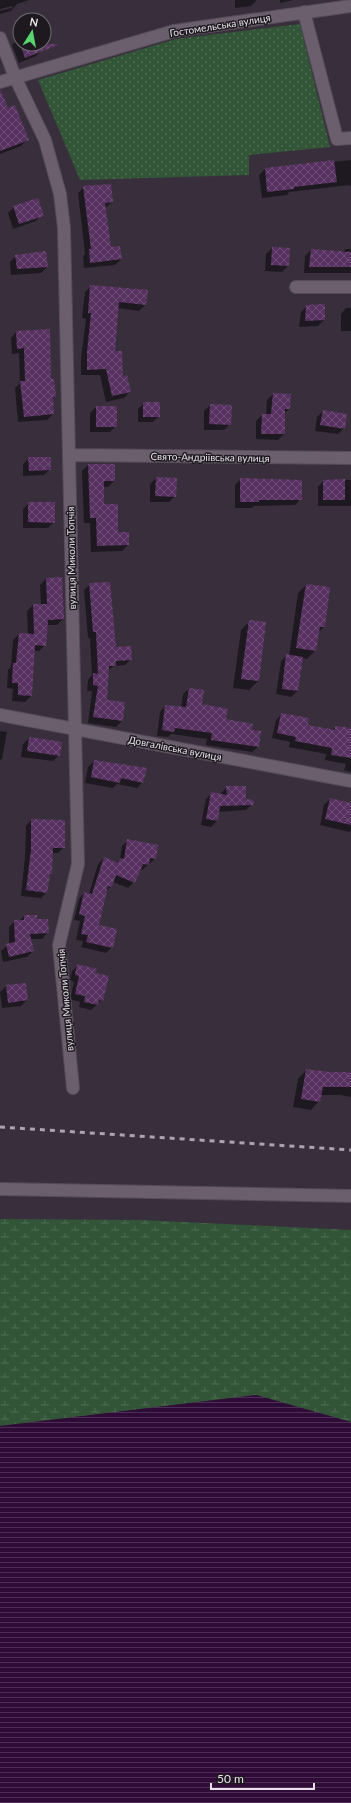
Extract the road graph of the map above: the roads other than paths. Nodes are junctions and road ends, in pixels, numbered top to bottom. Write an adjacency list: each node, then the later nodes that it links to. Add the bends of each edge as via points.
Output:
1 (351, 6): 2 (street, Гостомельська вулиця)
2 (304, 12): 4 (street, Гостомельська вулиця, via 174,31); 6 (street, via 337,140)
3 (0, 38): 4 (street, вулиця Миколи Топчія)
4 (15, 77): 5 (street, Гостомельська вулиця); 9 (street, вулиця Миколи Топчія, via 45,140 60,194 64,228)
5 (0, 82)
6 (351, 138)
7 (296, 287): 8 (street)
8 (351, 287)
9 (69, 455): 10 (street, Свято-Андріївська вулиця); 12 (street, вулиця Миколи Топчія)
10 (351, 458)
11 (0, 715): 12 (street, Довгалівська вулиця)
12 (75, 729): 13 (street, Довгалівська вулиця); 14 (street, вулиця Миколи Топчія, via 78,864 59,944)
13 (351, 781)
14 (73, 1088)
15 (0, 1189): 16 (street)
16 (351, 1196)

